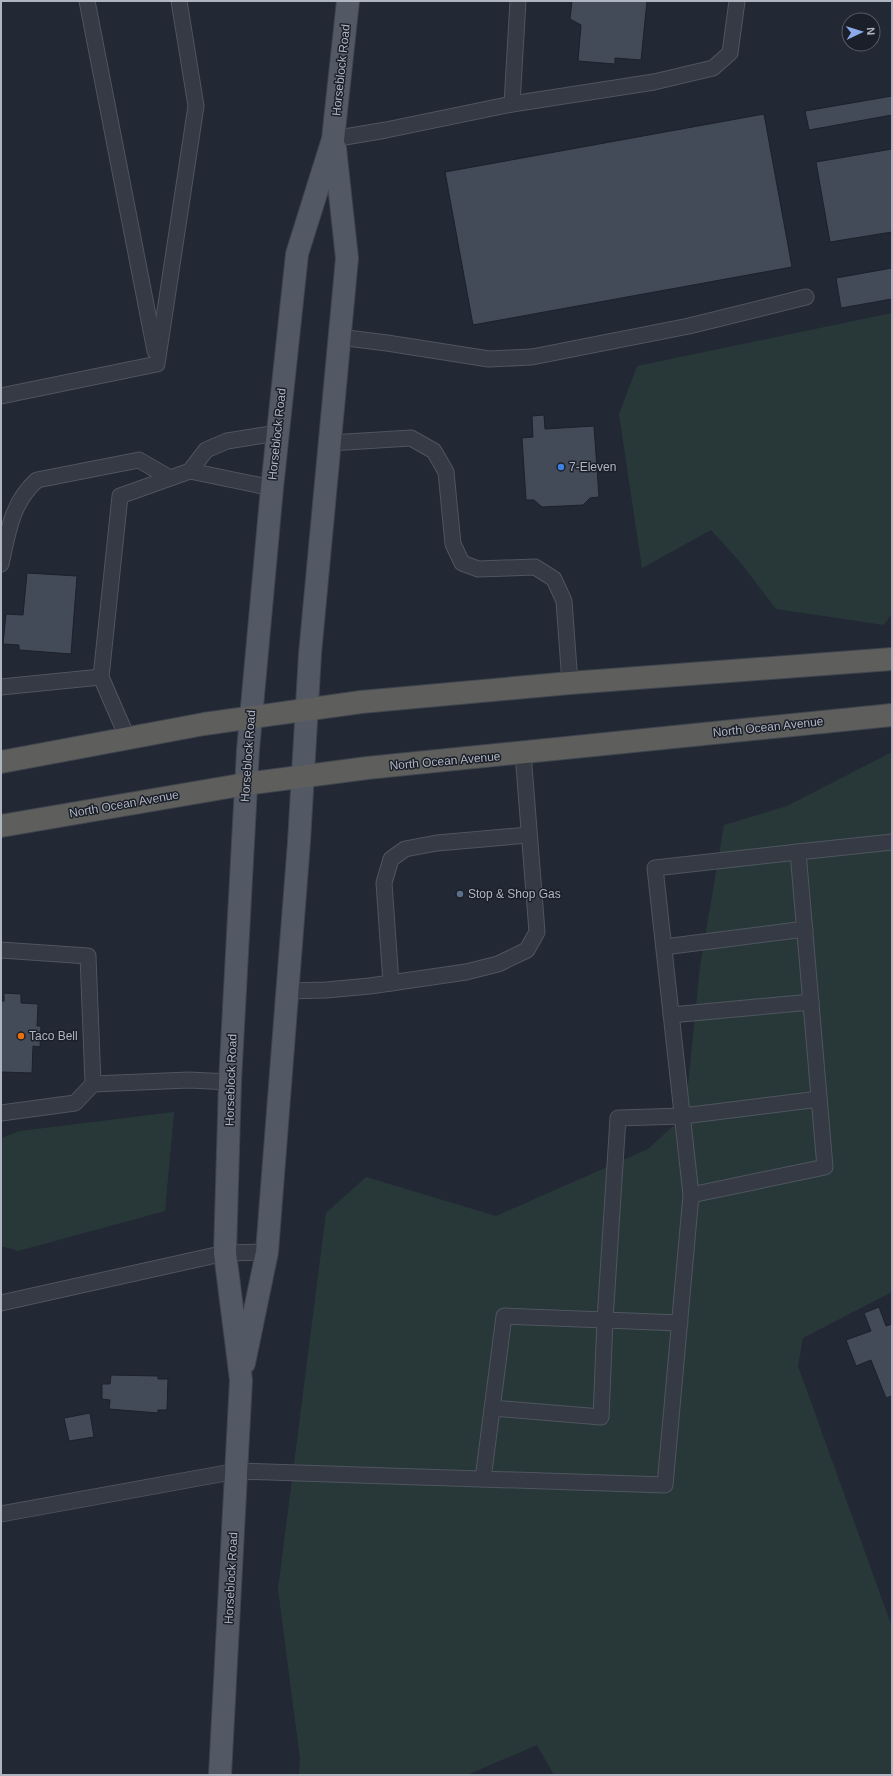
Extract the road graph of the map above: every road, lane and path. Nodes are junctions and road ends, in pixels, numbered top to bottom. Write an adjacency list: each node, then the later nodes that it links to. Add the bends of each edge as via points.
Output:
1 (87, 1): 10 (lane)
2 (179, 1): 10 (lane, via 196,106)
3 (348, 1): 7 (main road, Horseblock Road)
4 (518, 1): 6 (lane)
5 (737, 1): 6 (lane, via 730,53 713,68 654,82)
6 (512, 104): 7 (lane)
7 (334, 139): 9 (main road, Horseblock Road, via 347,258); 12 (main road, Horseblock Road, via 297,254)
8 (806, 297): 9 (lane, via 689,326 532,357 489,359 387,342)
9 (339, 337): 13 (main road, Horseblock Road)
10 (158, 364): 11 (lane)
11 (1, 396)
12 (277, 433): 14 (lane, via 227,441 206,450); 16 (main road, Horseblock Road)
13 (330, 443): 20 (lane, via 410,438 434,451 446,472 453,544 462,563 478,569 535,567 554,579 564,601); 22 (main road, Horseblock Road)
14 (190, 471): 15 (lane); 16 (lane)
15 (170, 478): 17 (lane, via 139,460 36,480 25,490 12,516); 19 (lane, via 120,496)
16 (272, 488): 24 (main road, Horseblock Road)
17 (1, 564)
18 (892, 659): 20 (highway)
19 (101, 677): 21 (lane); 25 (lane)
20 (570, 683): 22 (highway)
21 (1, 687)
22 (307, 708): 24 (highway); 28 (main road, Horseblock Road)
23 (892, 715): 26 (highway, North Ocean Avenue)
24 (251, 716): 25 (highway); 29 (main road, Horseblock Road)
25 (126, 737): 27 (highway)
26 (523, 753): 28 (highway, North Ocean Avenue); 31 (lane)
27 (1, 762)
28 (303, 776): 29 (highway, North Ocean Avenue); 38 (main road, Horseblock Road)
29 (246, 784): 30 (highway, North Ocean Avenue); 41 (main road, Horseblock Road)
30 (1, 826)
31 (529, 835): 37 (lane, via 538,932 527,950 498,964 466,972); 37 (lane, via 437,843 405,849 391,860 384,883)
32 (892, 842): 33 (lane)
33 (798, 852): 34 (lane); 35 (lane, via 655,868)
34 (805, 929): 35 (lane); 39 (lane)
35 (664, 947): 40 (lane)
36 (1, 950): 42 (lane, via 88,956)
37 (391, 983): 38 (lane)
38 (288, 991): 47 (main road, Horseblock Road)
39 (811, 1002): 40 (lane); 43 (lane)
40 (671, 1015): 45 (lane)
41 (230, 1082): 42 (lane, via 189,1080); 48 (main road, Horseblock Road)
42 (93, 1084): 44 (lane, via 76,1103)
43 (819, 1099): 45 (lane); 46 (lane, via 825,1167)
44 (1, 1113)
45 (683, 1116): 46 (lane); 50 (lane, via 618,1118)
46 (691, 1195): 51 (lane)
47 (267, 1252): 48 (lane); 52 (main road, Horseblock Road)
48 (225, 1253): 49 (lane); 52 (main road, Horseblock Road)
49 (1, 1303)
50 (605, 1320): 51 (lane); 53 (lane, via 504,1316); 53 (lane, via 601,1417)
51 (680, 1323): 55 (lane, via 665,1484)
52 (241, 1380): 54 (main road, Horseblock Road)
53 (492, 1408): 55 (lane)
54 (237, 1471): 55 (lane); 56 (lane); 57 (main road, Horseblock Road)
55 (483, 1479)
56 (1, 1514)
57 (220, 1775)

